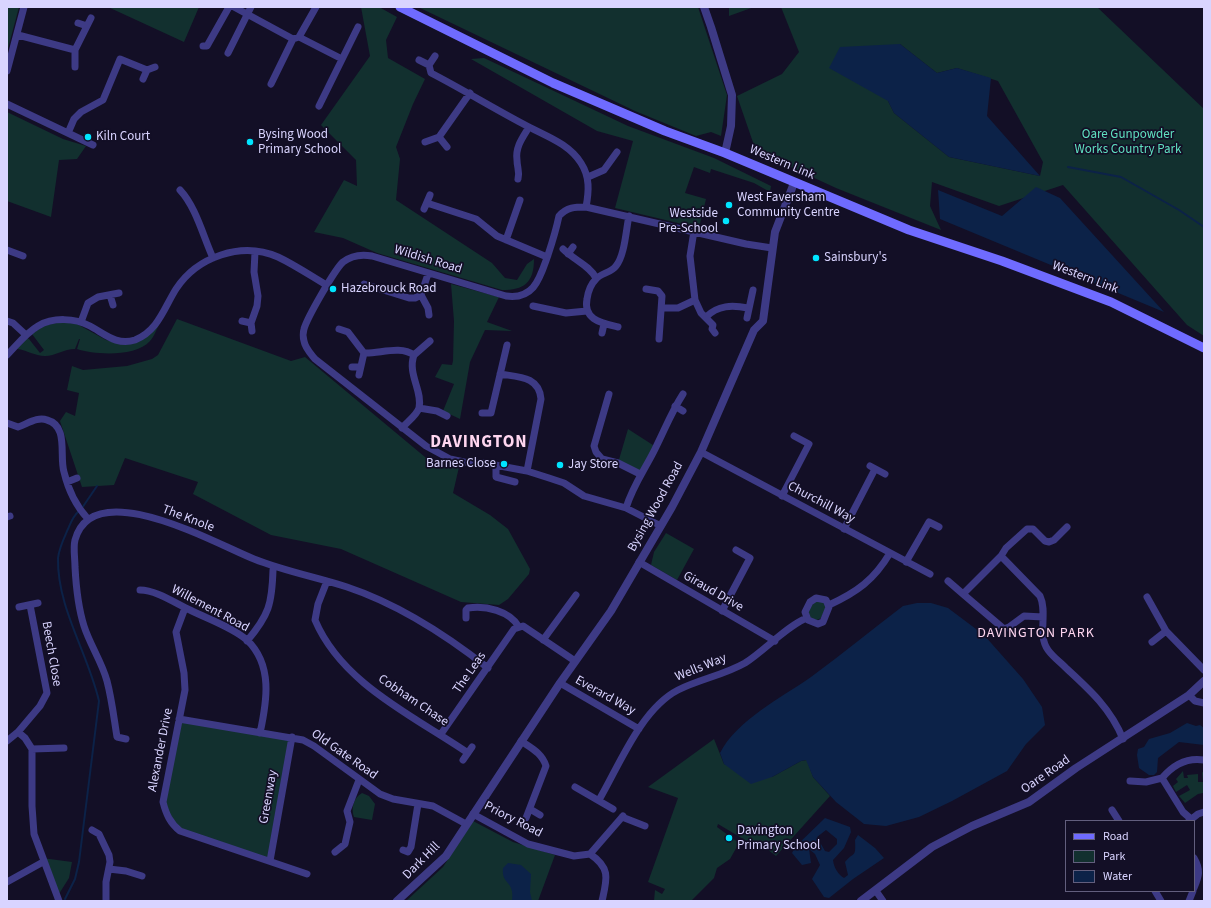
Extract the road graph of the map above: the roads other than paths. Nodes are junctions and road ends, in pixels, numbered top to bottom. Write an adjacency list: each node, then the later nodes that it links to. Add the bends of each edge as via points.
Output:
1 (24, 7): 12 (street)
2 (229, 7): 14 (street, via 206,46)
3 (234, 7): 7 (street)
4 (316, 7): 13 (street)
5 (400, 7): 37 (main road, Western Link, via 553,83 665,131)
6 (704, 7): 37 (street, via 732,95 731,126)
7 (249, 11): 13 (street); 16 (street)
8 (91, 18): 10 (street)
9 (78, 23): 10 (street)
10 (87, 26): 15 (street)
11 (358, 27): 18 (street)
12 (18, 35): 15 (street); 24 (street)
13 (296, 38): 18 (street); 26 (street)
14 (203, 46)
15 (75, 50): 21 (street)
16 (228, 53)
17 (435, 56): 20 (street)
18 (342, 59): 29 (street)
19 (419, 60): 20 (street)
20 (429, 65): 27 (street, via 431,72)
21 (75, 67)
22 (155, 67): 23 (street)
23 (147, 70): 25 (street); 31 (street, via 120,58 103,100 81,112 74,119)
24 (7, 71)
25 (143, 79)
26 (271, 84)
27 (470, 93): 30 (street); 32 (street)
28 (7, 104): 31 (street)
29 (319, 106)
30 (529, 127): 40 (street, via 517,150); 41 (street, via 559,141 572,151 582,163)
31 (68, 132): 34 (street)
32 (439, 137): 33 (street); 35 (street)
33 (425, 142)
34 (92, 145)
35 (447, 147)
36 (617, 152): 38 (street)
37 (725, 153): 42 (main road, Western Link)
38 (612, 161): 39 (street); 41 (street, via 604,170)
39 (619, 164)
40 (521, 174)
41 (588, 177): 46 (street)
42 (794, 183): 51 (street, Bysing Wood Road, via 774,232); 87 (main road, Western Link, via 909,230 994,258 1111,302)
43 (180, 190): 56 (street, via 193,208)
44 (430, 195): 49 (street, via 425,206 476,219)
45 (516, 205): 49 (street)
46 (586, 207): 47 (street, Wildish Road); 55 (street, Wildish Road, via 564,210 559,216)
47 (629, 216): 48 (street, Wildish Road); 58 (street, via 621,258 610,272)
48 (694, 231): 51 (street, Wildish Road); 66 (street, via 690,256)
49 (506, 240): 55 (street)
50 (573, 247): 58 (street, via 566,251 593,272)
51 (772, 248): 103 (street, Bysing Wood Road, via 763,321 754,330)
52 (7, 250): 54 (street)
53 (255, 252): 56 (street, via 225,254); 60 (street, via 276,257); 76 (street, via 257,306 251,327)
54 (22, 256)
55 (547, 257): 57 (street, Wildish Road, via 540,280 524,295 516,297)
56 (213, 258): 77 (street, via 197,266 185,278 157,322 143,336 134,340 118,341)
57 (428, 274): 60 (street, Wildish Road, via 360,254 342,264); 65 (street)
58 (596, 278): 71 (street, via 588,295)
59 (364, 284): 65 (street, via 376,291 409,298)
60 (328, 286): 101 (street, Wildish Road, via 304,330 307,350)
61 (646, 289): 69 (street, via 658,291 662,296)
62 (753, 290): 70 (street)
63 (119, 293): 64 (street)
64 (110, 295): 67 (street); 77 (street, via 98,297 88,303)
65 (421, 295): 72 (street)
66 (695, 300): 69 (street, via 678,308); 73 (street, via 701,313)
67 (113, 305)
68 (533, 306): 71 (street, via 566,313)
69 (662, 308): 84 (street)
70 (748, 308): 73 (street, via 732,305); 74 (street)
71 (587, 311): 78 (street, via 591,317)
72 (429, 315)
73 (706, 317): 82 (street, via 714,326 712,329)
74 (747, 318)
75 (7, 320): 83 (street)
76 (242, 321)
77 (81, 322): 83 (street, via 47,322)
78 (604, 324): 79 (street); 81 (street)
79 (618, 327)
80 (339, 329): 88 (street, via 351,330)
81 (602, 333)
82 (715, 333)
83 (26, 335): 89 (street)
84 (659, 339)
85 (430, 341): 90 (street)
86 (507, 344): 92 (street)
87 (1204, 348)
88 (364, 353): 90 (street, via 398,351 411,352); 91 (street, via 359,371)
89 (7, 355)
90 (414, 355): 96 (street, via 411,363)
91 (352, 367)
92 (500, 374): 98 (street, via 491,413); 105 (street, via 531,380 537,384 540,391 541,399)
93 (609, 394): 106 (street, via 603,402 594,446 596,452 602,459 618,463)
94 (683, 394): 95 (street)
95 (675, 406): 97 (street); 106 (street)
96 (419, 408): 99 (street, via 439,408); 101 (street)
97 (683, 410)
98 (482, 412)
99 (447, 416)
100 (7, 423): 109 (street, via 18,427 38,419 46,419 58,427 62,442 63,470)
101 (402, 428): 104 (street, Wildish Road, via 426,446 450,459)
102 (794, 436): 111 (street, via 809,444)
103 (701, 452): 111 (street, Churchill Way); 114 (street, Bysing Wood Road)
104 (496, 465): 105 (street, Wildish Road); 110 (street, via 496,477)
105 (527, 471): 112 (street, Wildish Road, via 564,482 584,496)
106 (640, 474): 112 (street)
107 (885, 474): 117 (street, via 872,467)
108 (77, 478): 109 (street)
109 (67, 482): 113 (street, via 77,504)
110 (516, 482)
111 (782, 496): 117 (street, Churchill Way)
112 (626, 508): 114 (street, Wildish Road)
113 (88, 519): 126 (street, The Knole, via 105,513 130,513 167,522 196,532 258,561); 159 (street, via 75,540 80,607 84,626 107,680 117,737)
114 (661, 526): 121 (street, Bysing Wood Road)
115 (939, 527): 122 (street, via 929,522)
116 (1067, 527): 120 (street, via 1049,542 1033,529 1027,529 1006,548)
117 (844, 529): 119 (street, Churchill Way)
118 (736, 550): 136 (street, via 750,558)
119 (890, 553): 122 (street, Churchill Way); 133 (street, via 872,579)
120 (1002, 556): 128 (street); 137 (street, via 1040,596)
121 (639, 562): 136 (street, Giraud Drive); 146 (street, Bysing Wood Road, via 611,611)
122 (906, 562): 124 (street, Churchill Way)
123 (273, 570): 143 (street, via 273,592 266,617)
124 (930, 574)
125 (948, 580): 128 (street)
126 (327, 581): 147 (street, The Knole, via 372,597 409,615 460,646); 157 (street, Cobham Chase, via 315,620 338,657 362,681 398,709)
127 (140, 590): 135 (street, Willement Road, via 147,590)
128 (963, 594): 137 (street, via 1004,628 1010,627 1024,616)
129 (576, 595): 142 (street)
130 (1147, 597): 141 (street)
131 (38, 603): 132 (street, Beech Close)
132 (30, 605): 134 (street, Beech Close); 155 (street, Beech Close, via 47,692 44,701)
133 (829, 605): 139 (street, via 825,618 820,623 813,623); 139 (street, via 821,598 812,600 806,610)
134 (19, 607)
135 (185, 608): 143 (street, Willement Road); 153 (street, Alexander Drive, via 176,632 185,690)
136 (722, 611): 144 (street, Giraud Drive)
137 (1043, 617): 160 (street, via 1043,637 1048,650 1106,708)
138 (466, 618): 140 (street, via 468,608 494,610 516,621)
139 (807, 618): 144 (street, Wells Way)
140 (519, 627): 142 (street, via 523,626); 147 (street, The Leas, via 514,630)
141 (1166, 631): 145 (street); 148 (street)
142 (543, 640): 146 (street)
143 (247, 641): 156 (street, Willement Road, via 258,656 266,681)
144 (775, 641): 154 (street, Wells Way, via 728,672 677,690 662,700)
145 (1152, 642)
146 (575, 661): 150 (street, Bysing Wood Road)
147 (488, 668): 157 (street, The Leas)
148 (1204, 670)
149 (1204, 681): 151 (street, Oare Road)
150 (560, 683): 154 (street, Everard Way); 162 (street, Bysing Wood Road)
151 (1189, 696): 152 (street); 160 (street, Oare Road)
152 (1204, 703)
153 (179, 718): 156 (street, Old Gate Road); 189 (street, Alexander Drive, via 163,802 170,820 180,831)
154 (639, 729): 171 (street, Wells Way)
155 (18, 732): 161 (street, Beech Close); 164 (street)
156 (260, 732): 158 (street, Old Gate Road)
157 (441, 734): 165 (street, Cobham Chase, via 470,750)
158 (292, 737): 168 (street, Old Gate Road, via 314,746); 189 (street, Greenway)
159 (126, 739)
160 (1123, 739): 197 (street, Oare Road, via 1076,768 1029,802 972,826 932,847)
161 (7, 741)
162 (521, 741): 173 (street, via 539,753 546,766); 177 (street, Bysing Wood Road)
163 (64, 748): 164 (street)
164 (32, 749): 190 (street, via 34,834)
165 (463, 760)
166 (1204, 760): 167 (street, via 1188,760 1177,764)
167 (1162, 778): 169 (street, via 1146,782); 181 (street)
168 (360, 780): 172 (street, Old Gate Road, via 386,797); 186 (street, via 347,811 350,822 345,844)
169 (1130, 781)
170 (575, 787): 171 (street)
171 (599, 800): 174 (street)
172 (418, 804): 182 (street, Old Gate Road, via 444,810); 185 (street, via 411,847 408,852)
173 (530, 809): 178 (street); 179 (street)
174 (613, 809)
175 (1112, 810): 180 (street)
176 (1204, 812): 181 (street)
177 (473, 814): 182 (street, Dark Hill); 187 (street, Priory Road, via 528,844 574,856)
178 (540, 815)
179 (526, 818)
180 (1118, 820)
181 (1190, 820)
182 (466, 824): 201 (street, Dark Hill, via 446,856)
183 (645, 826): 187 (street, via 623,817)
184 (92, 830): 191 (street, via 99,834 109,855)
185 (403, 850)
186 (336, 852)
187 (590, 854): 202 (street, via 601,863 607,875)
188 (1195, 860): 193 (street)
189 (270, 861): 192 (street, Alexander Drive)
190 (43, 862): 195 (street); 199 (street)
191 (109, 869): 194 (street); 200 (street)
192 (308, 874)
193 (1202, 874): 196 (street)
194 (142, 876)
195 (7, 882)
196 (1195, 886)
197 (876, 890): 203 (street, Oare Road); 204 (street)
198 (1156, 892): 205 (street)
199 (58, 901)
200 (106, 901)
201 (397, 901)
202 (602, 901)
203 (861, 901)
204 (883, 901)
205 (1161, 901)

